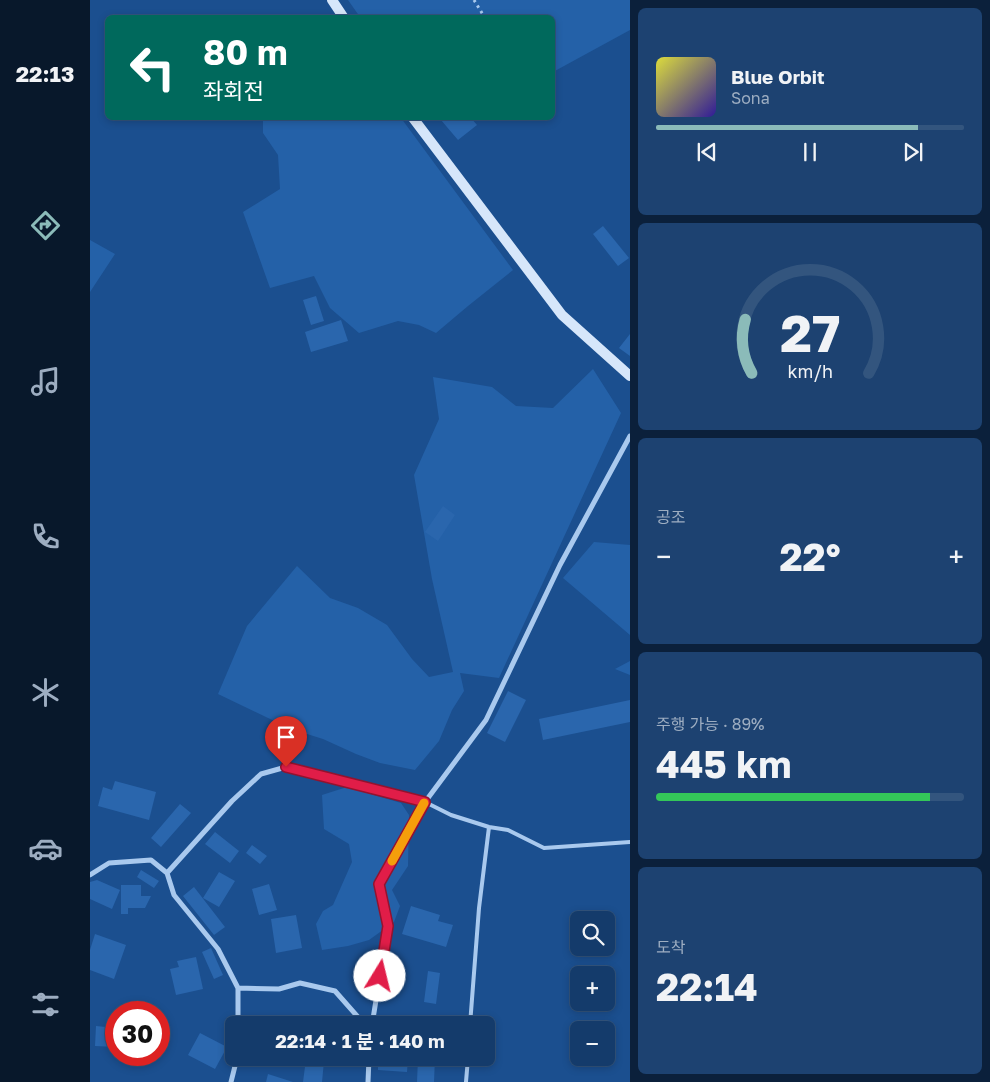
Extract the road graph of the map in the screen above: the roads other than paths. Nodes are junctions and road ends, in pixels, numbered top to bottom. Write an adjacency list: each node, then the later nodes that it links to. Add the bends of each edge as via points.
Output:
1 (332, 0): 2 (street)
2 (342, 15)
3 (415, 120): 4 (street, via 562,315)
4 (630, 376)
5 (630, 436): 6 (street, via 560,565 486,720)
6 (425, 802): 7 (lane, via 451,815); 9 (street, via 286,767 261,774 232,800); 14 (street, via 379,884 388,926)
7 (489, 827): 8 (lane, via 508,830 544,848); 15 (lane)
8 (630, 842)
9 (167, 873): 10 (street, via 151,860 109,863); 11 (street, via 174,895 218,949)
10 (90, 875)
11 (238, 988): 12 (street); 13 (street, via 279,989 300,983 335,991)
12 (238, 1016)
13 (357, 1016)
14 (373, 1016)
15 (471, 1016)
16 (235, 1066): 19 (street)
17 (369, 1066): 20 (street)
18 (467, 1066): 21 (lane)
19 (231, 1082)
20 (368, 1082)
21 (466, 1082)

